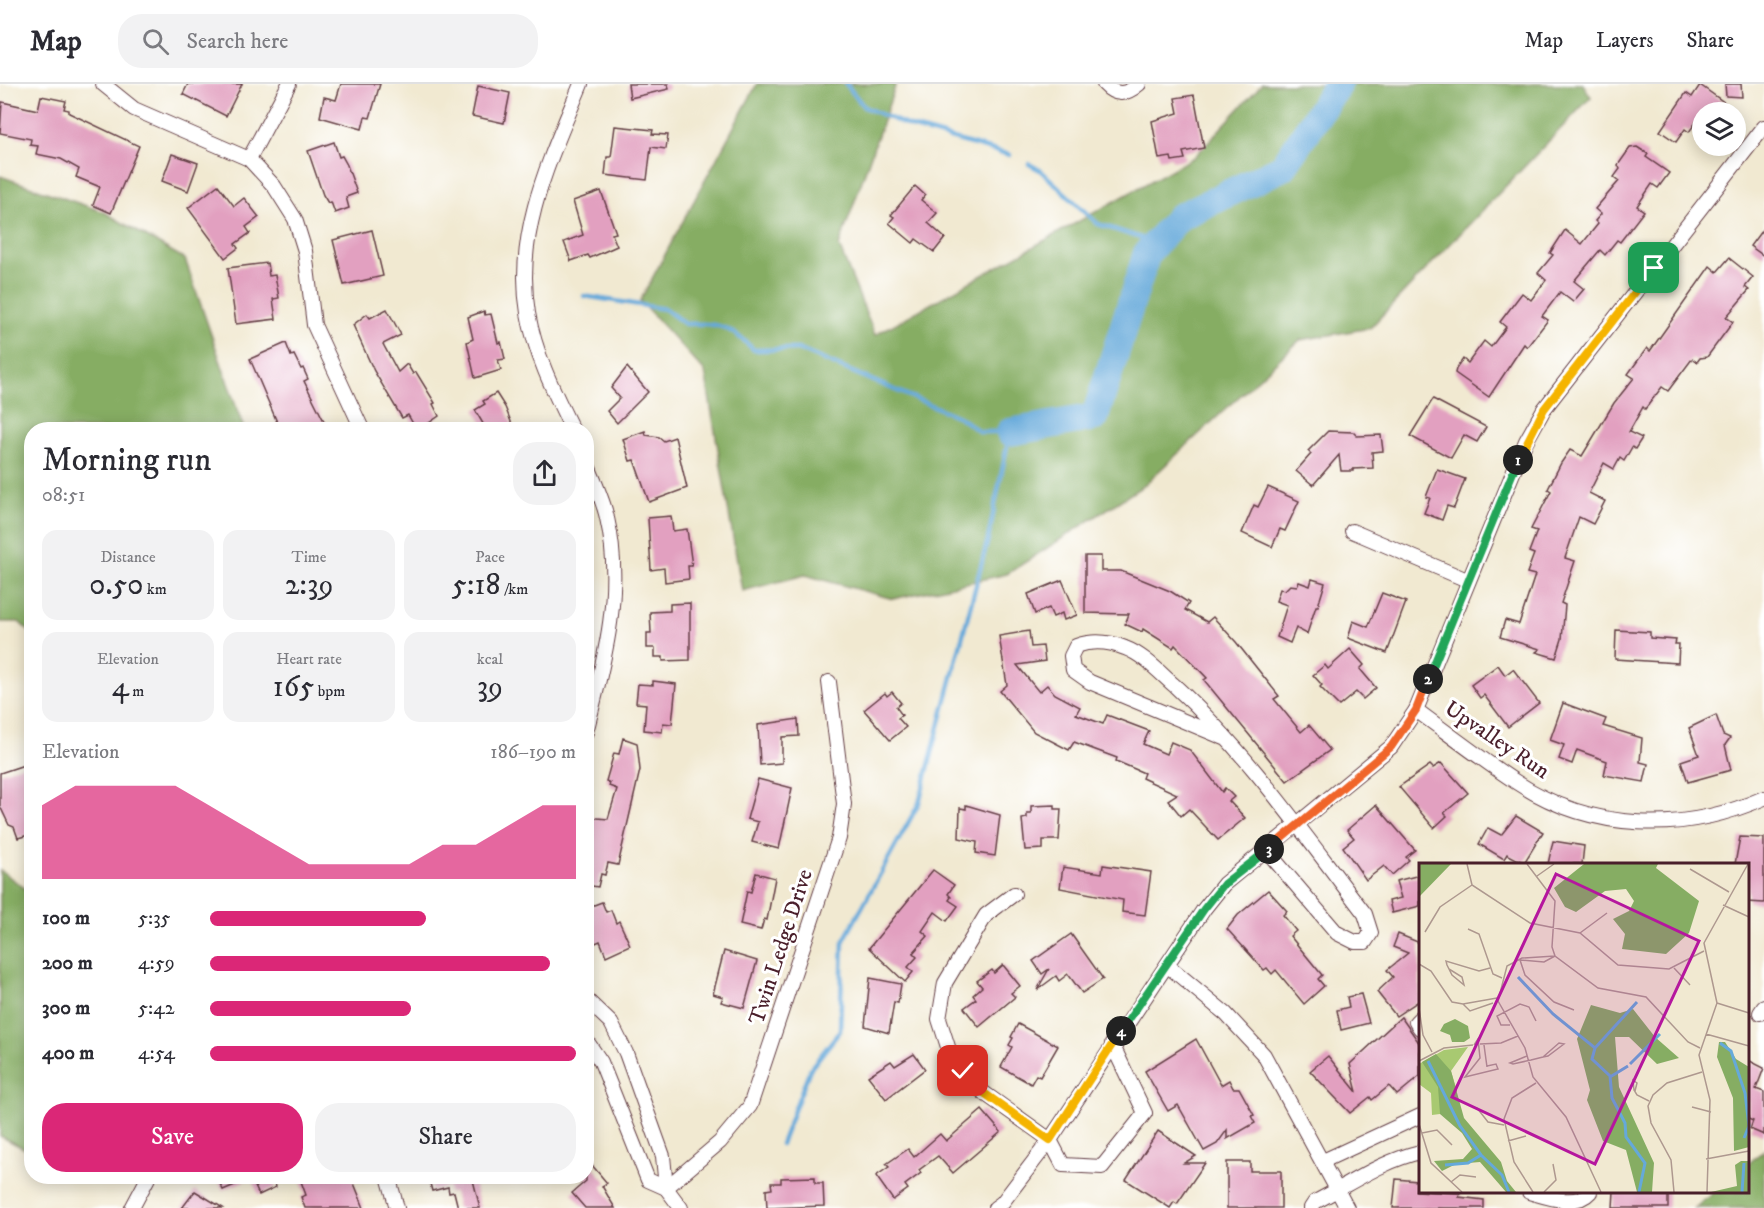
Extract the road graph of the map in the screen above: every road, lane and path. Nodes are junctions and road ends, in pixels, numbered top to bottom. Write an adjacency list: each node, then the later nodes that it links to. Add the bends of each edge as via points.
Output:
1 (103, 84): 7 (street, via 134,109)
2 (289, 84): 7 (street)
3 (581, 84): 9 (street, via 531,216 525,255 528,313 546,375)
4 (1104, 84): 5 (street, via 1114,93 1124,94)
5 (1139, 84)
6 (1764, 128): 12 (street, via 1544,409 1526,441)
7 (249, 159): 8 (street, via 274,186 294,219 305,251 314,325)
8 (359, 422)
9 (569, 422)
10 (594, 482): 14 (street, via 607,516 614,556 608,639)
11 (1352, 531): 12 (street)
12 (1467, 580): 15 (street)
13 (829, 682): 31 (street, Twin Ledge Drive, via 844,804 839,838 750,1106 720,1142)
14 (594, 698)
15 (1416, 710): 17 (street, Upvalley Run, via 1517,783 1589,815 1632,823 1681,823); 18 (street, via 1391,747)
16 (1227, 739): 16 (street, via 1149,662 1125,648 1092,641 1077,646 1071,656 1073,670 1090,682); 18 (street)
17 (1764, 798)
18 (1297, 825): 19 (street); 19 (street, via 1365,914 1371,933 1365,942 1355,942 1337,933)
19 (1267, 851): 21 (street, via 1224,884)
20 (1014, 894): 26 (street, via 986,915 945,983 939,1019 949,1050 963,1071 984,1093)
21 (1167, 965): 23 (street); 28 (street, via 1226,1014 1264,1055)
22 (594, 1007): 31 (street, via 611,1023 626,1053 663,1156)
23 (1112, 1044): 26 (street); 26 (street, via 1145,1113 1102,1167 1063,1165)
24 (594, 1052): 31 (street, via 648,1180)
25 (1419, 1116): 28 (street)
26 (1050, 1140): 38 (street)
27 (1419, 1152): 32 (street, via 1398,1157)
28 (1323, 1161): 32 (street)
29 (145, 1184): 35 (street)
30 (390, 1184): 36 (street)
31 (666, 1188): 37 (street)
32 (1337, 1190): 39 (street); 40 (street)
33 (1533, 1193): 34 (street, via 1559,1200 1578,1200)
34 (1587, 1193)
35 (132, 1208)
36 (397, 1208)
37 (681, 1208)
38 (995, 1208)
39 (1311, 1208)
40 (1347, 1208)

